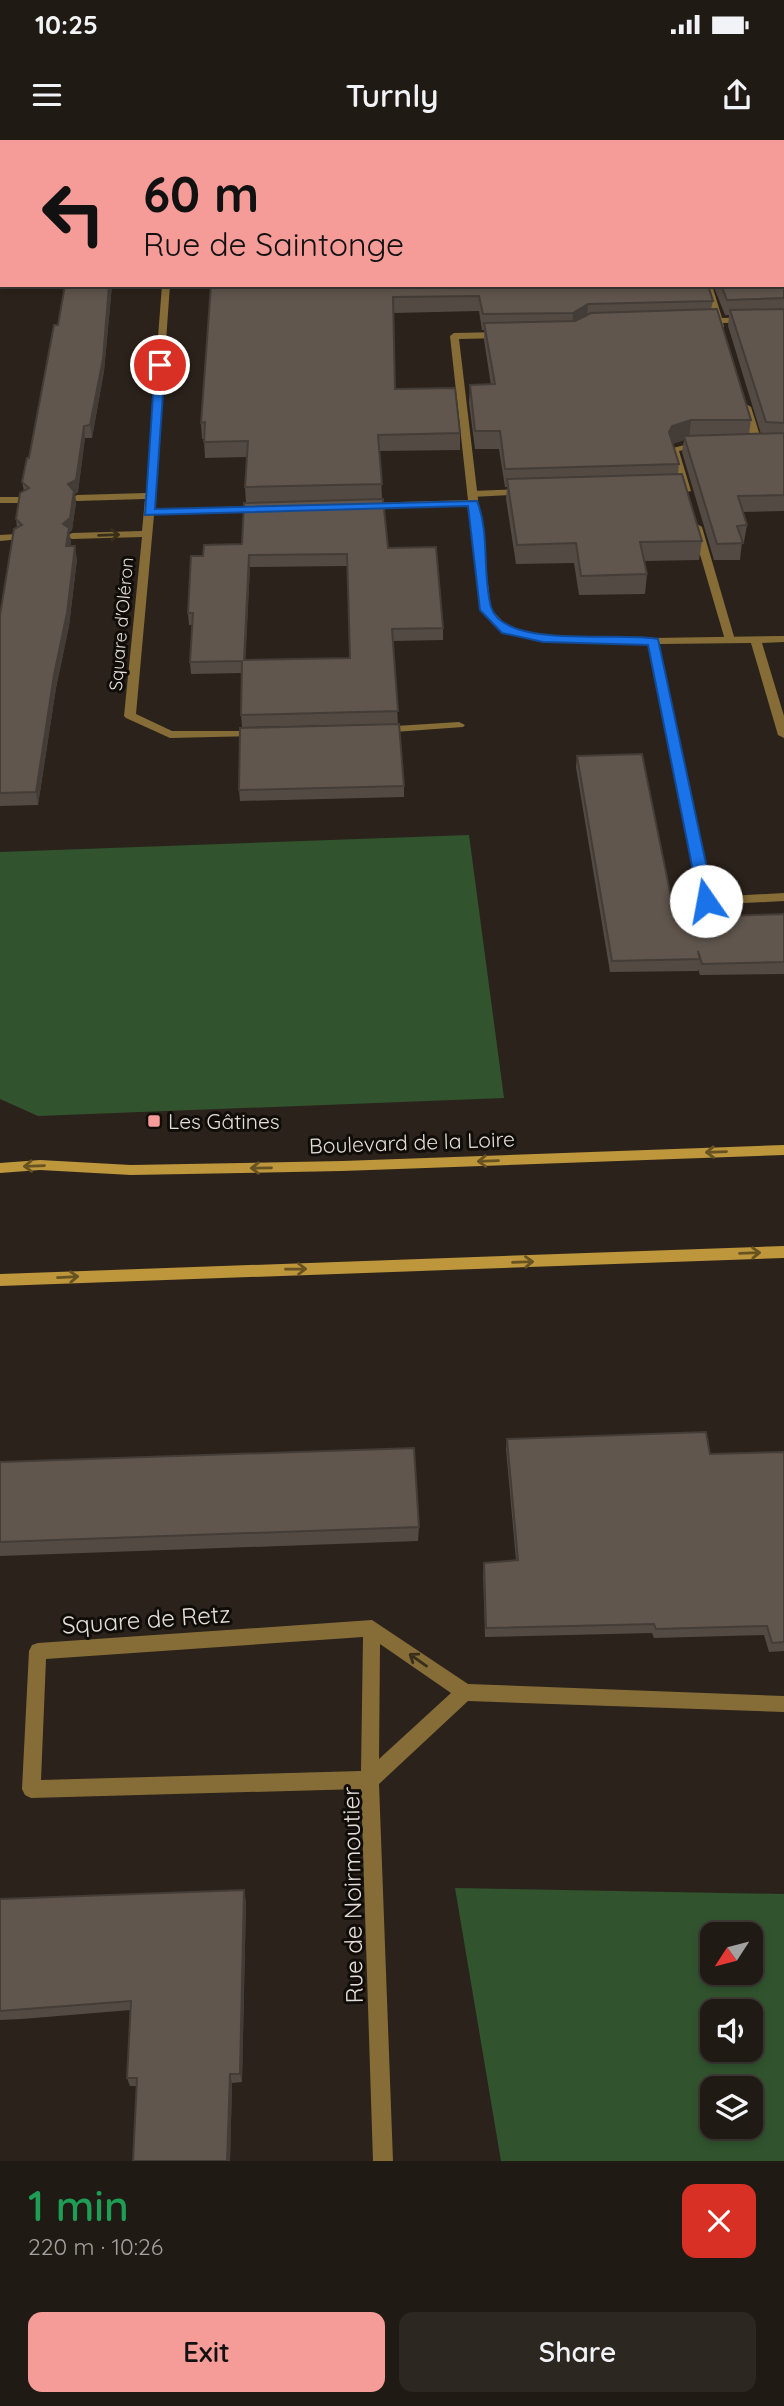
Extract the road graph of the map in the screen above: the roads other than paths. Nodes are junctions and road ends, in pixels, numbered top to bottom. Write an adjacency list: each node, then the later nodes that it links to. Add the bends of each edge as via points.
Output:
1 (166, 287): 14 (street, Square d'Oléron)
2 (709, 287): 5 (street)
3 (784, 319): 5 (street)
4 (692, 321): 5 (street)
5 (718, 321): 6 (street)
6 (722, 333)
7 (507, 335): 16 (street, via 454,336)
8 (742, 395): 12 (street)
9 (716, 444): 19 (street, via 674,449 680,488)
10 (771, 444): 12 (street)
11 (744, 445): 12 (street)
12 (758, 445)
13 (537, 492): 16 (street)
14 (150, 496): 15 (street); 22 (street, Square d'Oléron)
15 (77, 498)
16 (472, 498): 20 (street); 31 (street, via 486,610 506,631 543,639)
17 (0, 500): 18 (street)
18 (24, 500)
19 (689, 501)
20 (351, 506)
21 (270, 509): 22 (street)
22 (149, 512): 24 (street, Square d'Oléron)
23 (692, 514): 29 (street)
24 (147, 534): 25 (street, one-way to 24); 34 (street, Square d'Oléron, via 130,716 170,734)
25 (72, 536)
26 (17, 537): 27 (street)
27 (0, 538)
28 (784, 639): 30 (street)
29 (730, 640): 30 (street); 31 (street)
30 (756, 640): 35 (street)
31 (653, 641): 36 (street, via 706,901)
32 (459, 724): 33 (street)
33 (369, 730)
34 (276, 732)
35 (784, 735)
36 (784, 897)
37 (784, 1150): 38 (street, Boulevard de la Loire, one-way to 38, via 342,1166)
38 (0, 1168)
39 (784, 1252): 40 (street, one-way to 39)
40 (0, 1280)
41 (372, 1628): 42 (street, one-way to 41); 44 (street); 44 (street, Square de Retz, via 38,1651 31,1789)
42 (465, 1692): 43 (street); 44 (street, Rue de Noirmoutier)
43 (784, 1704)
44 (370, 1780): 45 (street, Rue de Noirmoutier)
45 (383, 2161)

